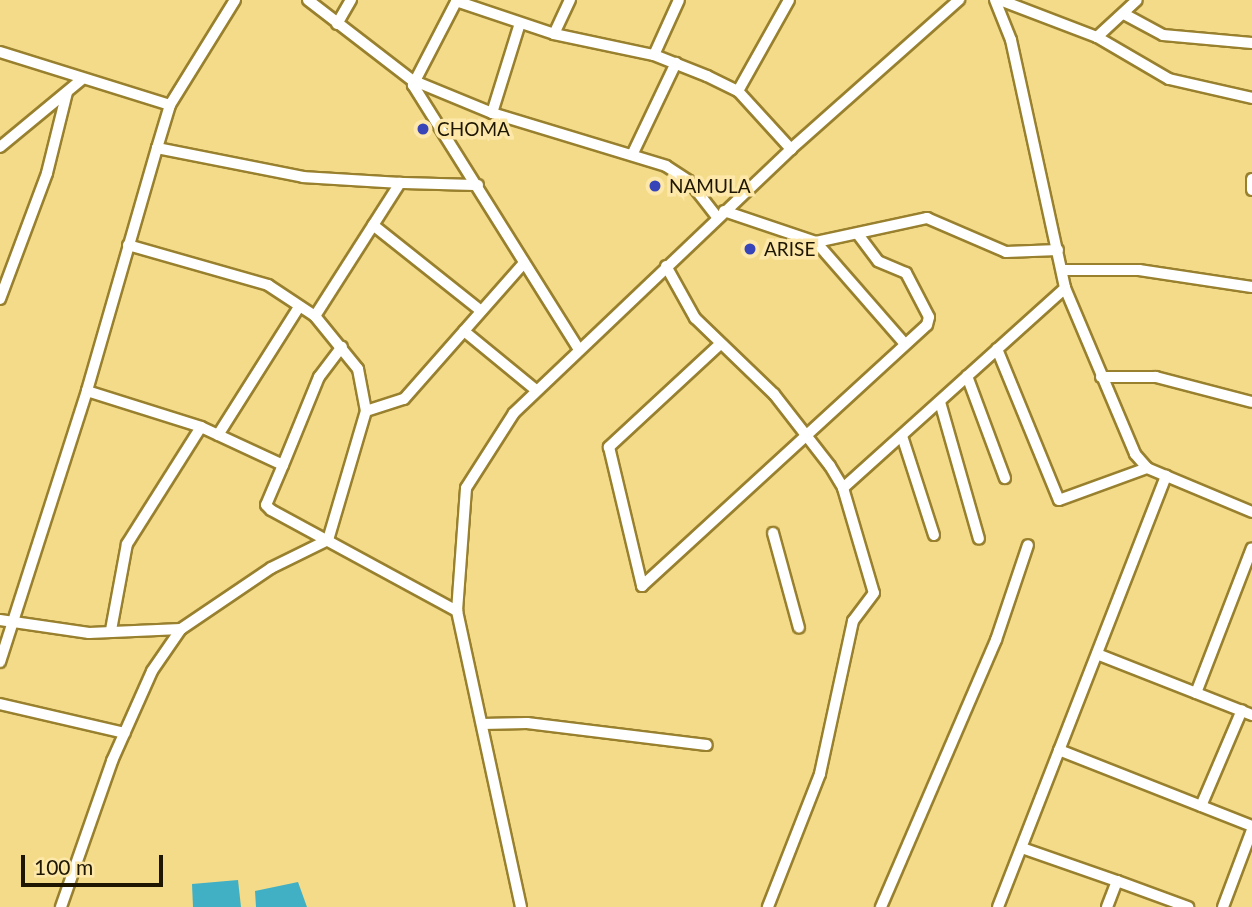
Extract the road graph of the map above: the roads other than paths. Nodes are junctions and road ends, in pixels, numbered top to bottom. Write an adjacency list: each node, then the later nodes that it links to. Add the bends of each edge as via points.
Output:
1 (235, 0): 25 (street)
2 (308, 0): 13 (street)
3 (351, 0): 13 (street)
4 (570, 0): 14 (street)
5 (679, 0): 18 (street)
6 (789, 0): 22 (street)
7 (958, 0): 29 (street)
8 (997, 0): 15 (street); 40 (street, via 1011,40)
9 (1137, 0): 11 (street)
10 (457, 1): 12 (street); 21 (street)
11 (1124, 14): 15 (street); 16 (street, via 1163,34)
12 (520, 23): 14 (street); 26 (street)
13 (337, 24): 21 (street)
14 (554, 34): 18 (street)
15 (1097, 37): 24 (street, via 1132,63 1169,79)
16 (1252, 43)
17 (0, 52): 20 (street)
18 (654, 55): 19 (street)
19 (676, 64): 22 (street); 30 (street)
20 (81, 80): 23 (street); 25 (street)
21 (412, 80): 26 (street); 33 (street)
22 (738, 90): 29 (street)
23 (67, 92): 27 (street); 46 (street, via 47,173)
24 (1252, 98)
25 (170, 105): 28 (street)
26 (492, 113): 30 (street)
27 (0, 147)
28 (158, 148): 32 (street, via 289,175); 39 (street)
29 (791, 149): 35 (street)
30 (633, 153): 35 (street, via 679,173)
31 (1252, 179): 34 (street)
32 (400, 183): 33 (street); 36 (street)
33 (478, 185): 41 (street)
34 (1252, 190)
35 (721, 214): 38 (street); 42 (street)
36 (373, 225): 48 (street); 49 (street)
37 (858, 234): 38 (street); 40 (street, via 927,218 1006,252); 51 (street, via 878,261 906,273 929,317)
38 (816, 242): 51 (street)
39 (128, 245): 47 (street, via 268,285); 58 (street)
40 (1058, 250): 43 (street)
41 (523, 264): 48 (street); 55 (street)
42 (666, 266): 52 (street); 55 (street)
43 (1062, 270): 44 (street, via 1139,270); 45 (street)
44 (1252, 287)
45 (1065, 288): 54 (street); 57 (street)
46 (0, 299)
47 (299, 307): 49 (street); 64 (street)
48 (481, 311): 50 (street)
49 (315, 316): 53 (street)
50 (464, 331): 59 (street); 62 (street, via 404,399)
51 (905, 344): 65 (street)
52 (718, 346): 65 (street, via 774,394); 65 (street, via 609,447 642,586)
53 (342, 348): 62 (street, via 358,369); 67 (street, via 319,377)
54 (997, 349): 56 (street); 68 (street, via 1059,500)
55 (579, 350): 59 (street)
56 (968, 376): 60 (street); 70 (street)
57 (1101, 377): 61 (street, via 1156,377); 68 (street)
58 (87, 391): 63 (street); 80 (street)
59 (537, 391): 79 (street, via 514,413 466,488)
60 (940, 402): 66 (street); 75 (street)
61 (1252, 402)
62 (366, 411): 76 (street)
63 (201, 427): 64 (street); 83 (street, via 127,544)
64 (218, 435): 67 (street)
65 (808, 436): 71 (street)
66 (902, 436): 71 (street); 74 (street)
67 (283, 465): 76 (street, via 266,505)
68 (1147, 468): 69 (street)
69 (1166, 476): 72 (street); 84 (street)
70 (1005, 478)
71 (843, 488): 99 (street, via 873,599 853,621 823,762)
72 (1252, 512)
73 (773, 533): 81 (street)
74 (934, 536)
75 (979, 538)
76 (328, 540): 79 (street); 82 (street, via 271,568)
77 (1028, 545): 100 (street, via 996,640)
78 (1252, 548): 86 (street)
79 (457, 611): 89 (street)
80 (5, 620): 83 (street); 85 (street)
81 (799, 628)
82 (181, 629): 83 (street); 90 (street, via 152,671)
83 (111, 630)
84 (1097, 654): 86 (street); 92 (street)
85 (0, 662)
86 (1196, 693): 88 (street)
87 (0, 704): 90 (street)
88 (1247, 713): 93 (street)
89 (482, 724): 91 (street, via 527,723); 98 (street)
90 (125, 733): 97 (street, via 78,845)
91 (707, 745)
92 (1059, 750): 93 (street); 95 (street)
93 (1201, 806): 94 (street)
94 (1252, 828): 104 (street)
95 (1022, 848): 96 (street); 101 (street)
96 (1117, 881): 102 (street); 103 (street)
97 (61, 907)
98 (521, 907)
99 (768, 907)
100 (881, 907)
101 (999, 907)
102 (1107, 907)
103 (1188, 907)
104 (1223, 907)

